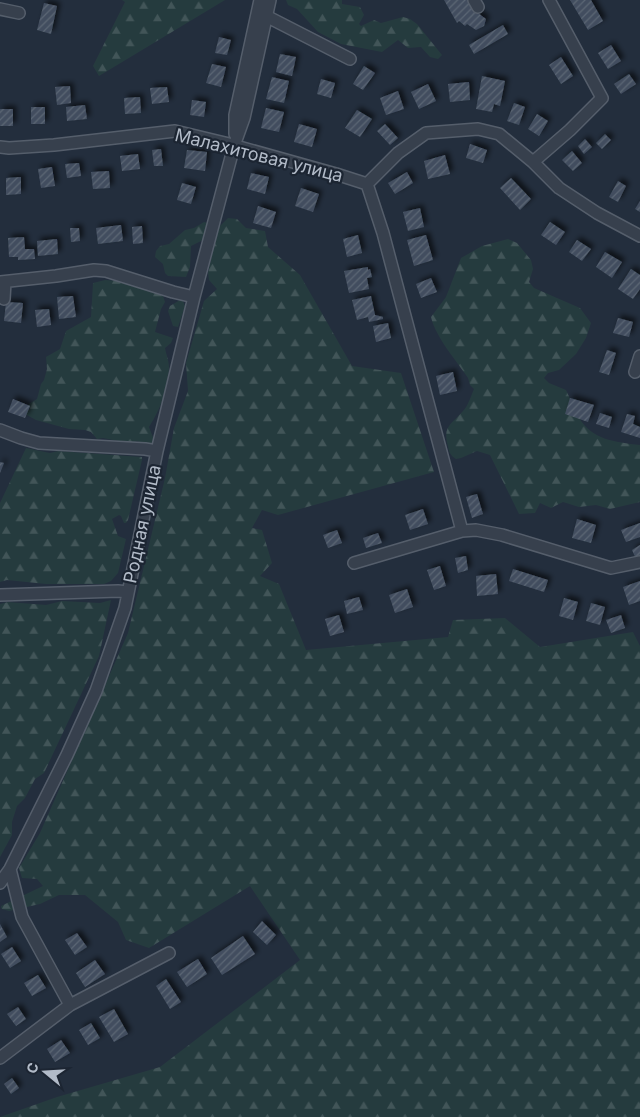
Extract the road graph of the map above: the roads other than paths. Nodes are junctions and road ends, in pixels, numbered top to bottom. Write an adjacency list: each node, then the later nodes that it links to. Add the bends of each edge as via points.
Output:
1 (260, 0): 8 (street, Родная улица, via 235,115)
2 (270, 0): 6 (street, Родная улица)
3 (548, 0): 10 (street, via 602,98)
4 (0, 9): 5 (street)
5 (19, 13)
6 (266, 16): 7 (street); 8 (street, Родная улица, via 244,118)
7 (350, 58)
8 (234, 146): 9 (street, Малахитовая улица, via 175,131 54,145); 11 (street, Малахитовая улица); 14 (street, Родная улица)
9 (0, 147)
10 (533, 162): 11 (street, via 499,134 478,129 426,133 398,153); 12 (street, via 559,188)
11 (367, 184): 20 (street)
12 (640, 236)
13 (2, 282): 14 (street, via 94,270); 15 (street)
14 (194, 297): 19 (street, Родная улица)
15 (4, 299)
16 (640, 356): 17 (street)
17 (635, 372)
18 (0, 430): 19 (street, via 39,443)
19 (157, 451): 23 (street, Родная улица)
20 (462, 531): 21 (street, via 502,535 611,568); 22 (street)
21 (640, 562)
22 (354, 563)
23 (128, 592): 24 (street); 25 (street, Родная улица, via 96,691)
24 (0, 595)
25 (10, 869): 26 (street, Родная улица); 28 (street, via 22,917)
26 (0, 883)
27 (169, 953): 28 (street)
28 (70, 1005): 29 (street)
29 (0, 1058)

